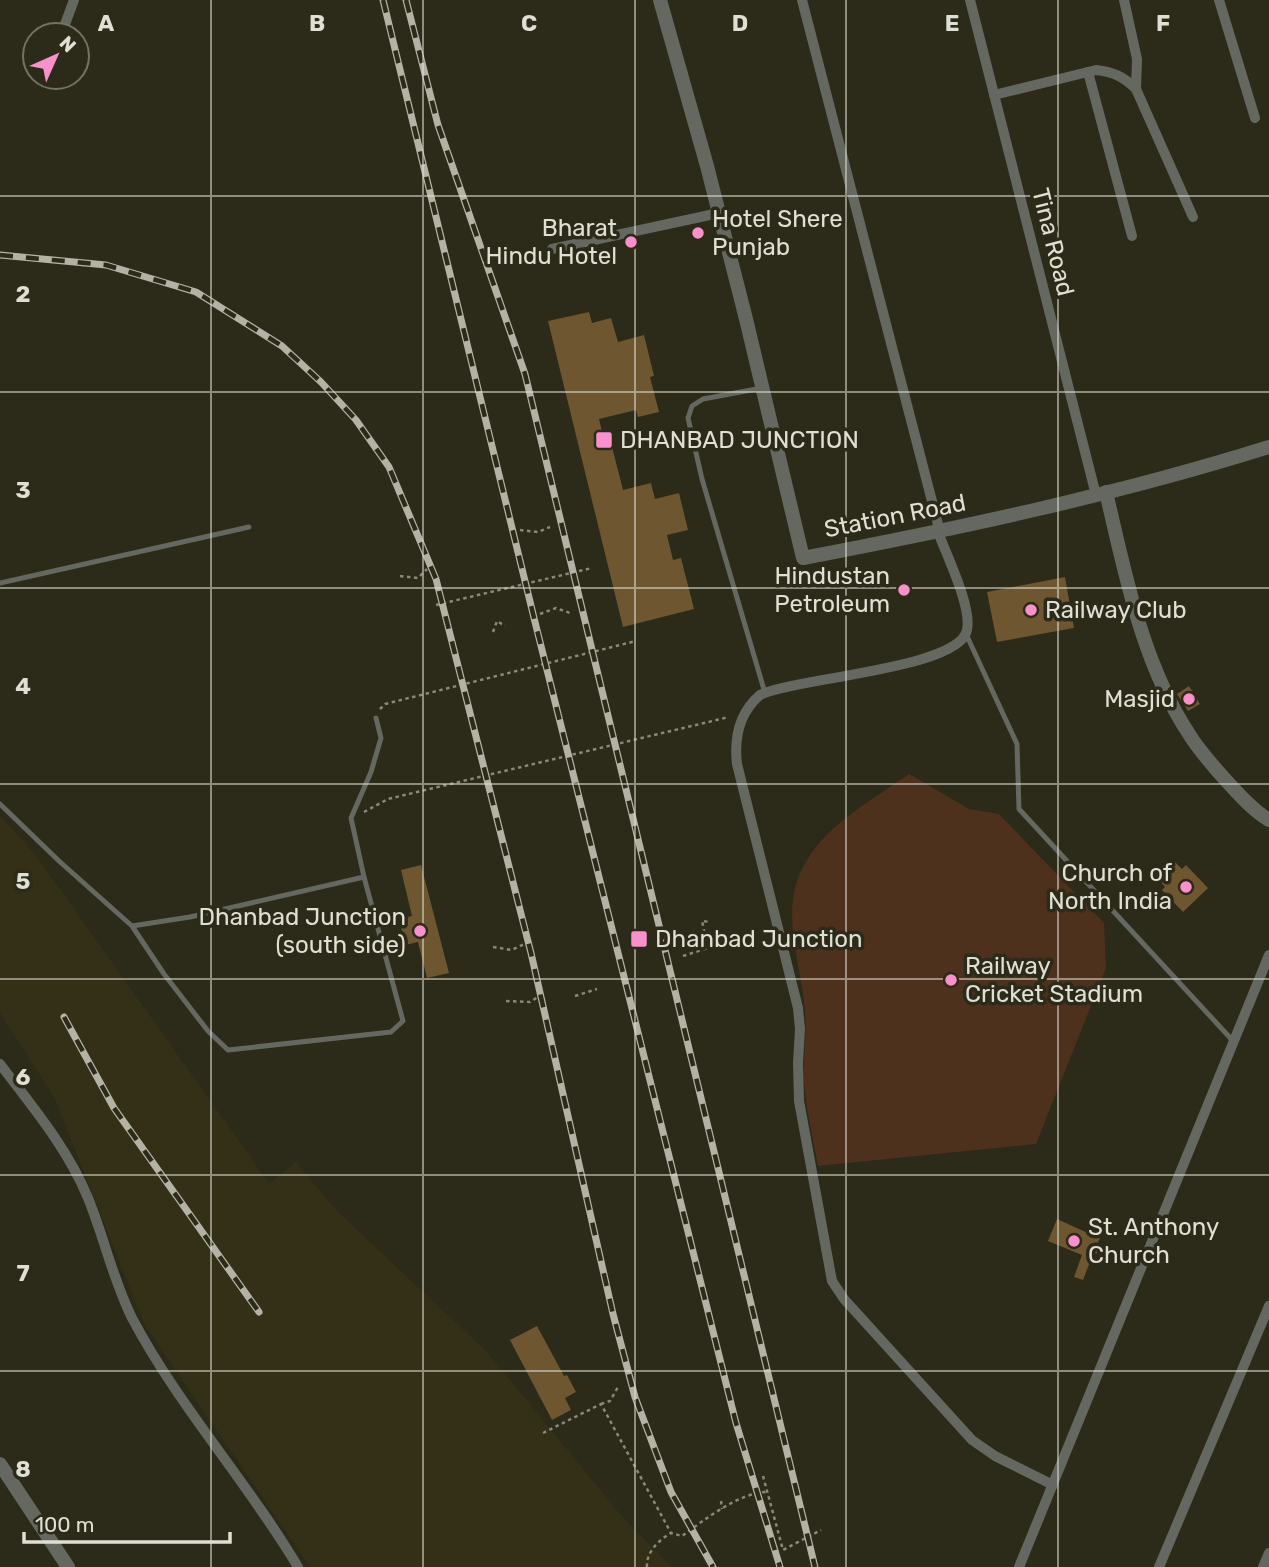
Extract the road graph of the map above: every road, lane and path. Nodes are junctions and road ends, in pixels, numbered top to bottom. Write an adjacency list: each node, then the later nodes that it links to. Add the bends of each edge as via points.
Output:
1 (74, 0): 7 (street)
2 (660, 0): 12 (street, Station Road)
3 (802, 0): 22 (street)
4 (970, 0): 10 (street, Tina Road)
5 (1124, 0): 9 (street, via 1137,59)
6 (1219, 0): 11 (street)
7 (66, 21)
8 (1088, 72): 9 (street, via 1111,72); 10 (street); 14 (street)
9 (1136, 89): 13 (street)
10 (994, 95): 18 (street, Tina Road)
11 (1255, 118)
12 (719, 213): 15 (street); 16 (street, Station Road)
13 (1194, 217)
14 (1132, 236)
15 (552, 249)
16 (764, 388): 22 (street, Station Road, via 803,558); 34 (lane, via 703,399 692,406 688,418)
17 (1269, 447): 18 (street, Station Road)
18 (1101, 494): 22 (street, Station Road); 40 (street, via 1138,617 1176,713 1197,747)
19 (249, 527): 26 (lane)
20 (550, 527): 21 (path, via 538,532)
21 (520, 530)
22 (939, 532): 32 (street, via 964,601)
23 (592, 568): 27 (path)
24 (427, 569): 25 (path, via 418,578)
25 (400, 576)
26 (0, 583)
27 (436, 605)
28 (570, 613): 29 (path, via 556,608)
29 (540, 614)
30 (505, 626): 31 (path, via 497,621)
31 (493, 632)
32 (966, 634): 34 (street, via 951,648 909,662); 52 (lane, via 1017,744 1019,808)
33 (636, 641): 35 (path)
34 (765, 693): 60 (street, via 754,700 740,722 736,755 798,1008 799,1101 828,1273 844,1299 963,1431 995,1456)
35 (385, 704)
36 (735, 715): 39 (path, via 388,799)
37 (376, 718): 39 (lane, via 381,738)
38 (0, 804): 43 (lane)
39 (351, 818): 41 (lane)
40 (1269, 820)
41 (364, 877): 43 (lane); 43 (lane, via 403,1021 391,1032 228,1050 208,1031)
42 (711, 922): 47 (path, via 702,921 708,948)
43 (132, 926)
44 (524, 944): 45 (path, via 512,950)
45 (493, 947)
46 (1269, 955): 52 (street)
47 (683, 956)
48 (597, 989): 49 (path)
49 (575, 996)
50 (538, 997): 51 (path, via 530,1002)
51 (506, 1000)
52 (1234, 1042): 60 (street)
53 (0, 1064): 69 (street, via 58,1143 88,1196 131,1316 196,1422)
54 (1269, 1306): 72 (street)
55 (618, 1387): 56 (path, via 610,1401)
56 (601, 1405): 57 (path); 65 (path)
57 (543, 1433)
58 (0, 1464): 67 (street)
59 (763, 1476): 61 (path)
60 (1053, 1485): 71 (street)
61 (767, 1492): 63 (path, via 756,1492); 64 (path, via 783,1550)
62 (721, 1500): 63 (path)
63 (722, 1508): 65 (path, via 682,1536)
64 (821, 1530)
65 (671, 1533): 70 (path, via 659,1541)
66 (1269, 1553): 73 (street)
67 (65, 1562): 68 (street)
68 (50, 1567)
69 (298, 1567)
70 (647, 1567)
71 (1019, 1567)
72 (1159, 1567)
73 (1263, 1567)

